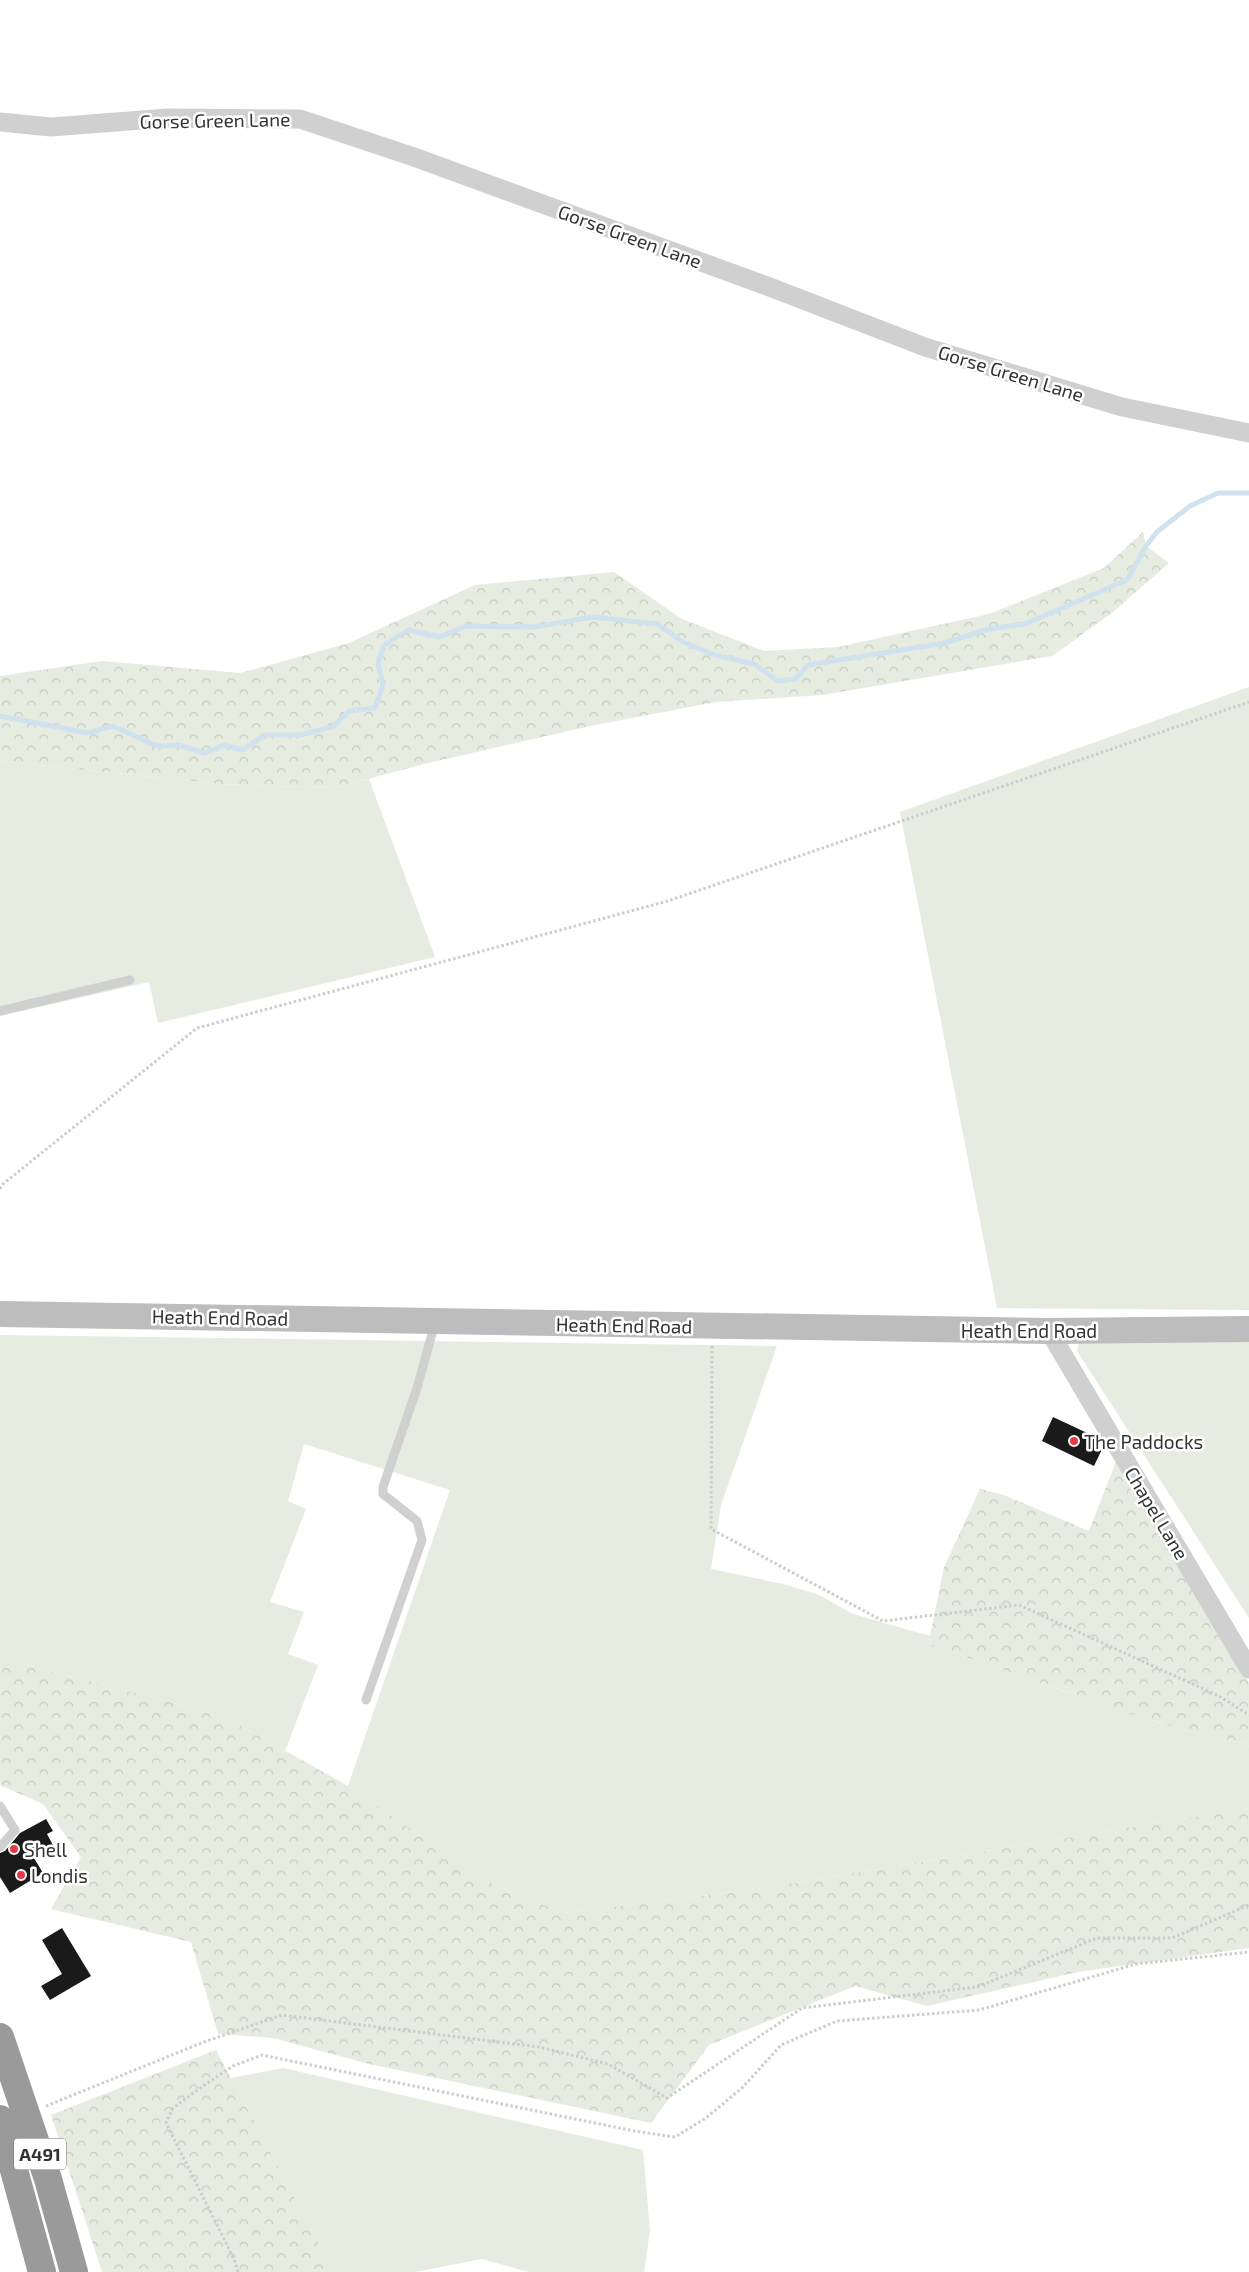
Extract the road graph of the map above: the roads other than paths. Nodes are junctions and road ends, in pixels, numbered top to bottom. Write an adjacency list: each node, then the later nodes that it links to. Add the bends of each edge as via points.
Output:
1 (0, 122): 2 (street, Gorse Green Lane, via 51,127 168,118 300,119 442,167 925,347 1122,407)
2 (1249, 434)
3 (130, 980): 4 (lane)
4 (0, 1011)
5 (0, 1314): 6 (street, Heath End Road)
6 (435, 1320): 8 (street, Heath End Road); 10 (lane, via 417,1388 383,1487 387,1500 417,1520 422,1540)
7 (1249, 1329): 8 (street, Heath End Road)
8 (1049, 1331): 9 (street, Chapel Lane)
9 (1249, 1669)
10 (366, 1700)
11 (0, 1806): 12 (lane, via 15,1830)
12 (0, 1847)
13 (0, 2038): 16 (highway, A491, via 27,2115)
14 (0, 2119): 15 (highway, A491)
15 (42, 2272)
16 (74, 2272)

